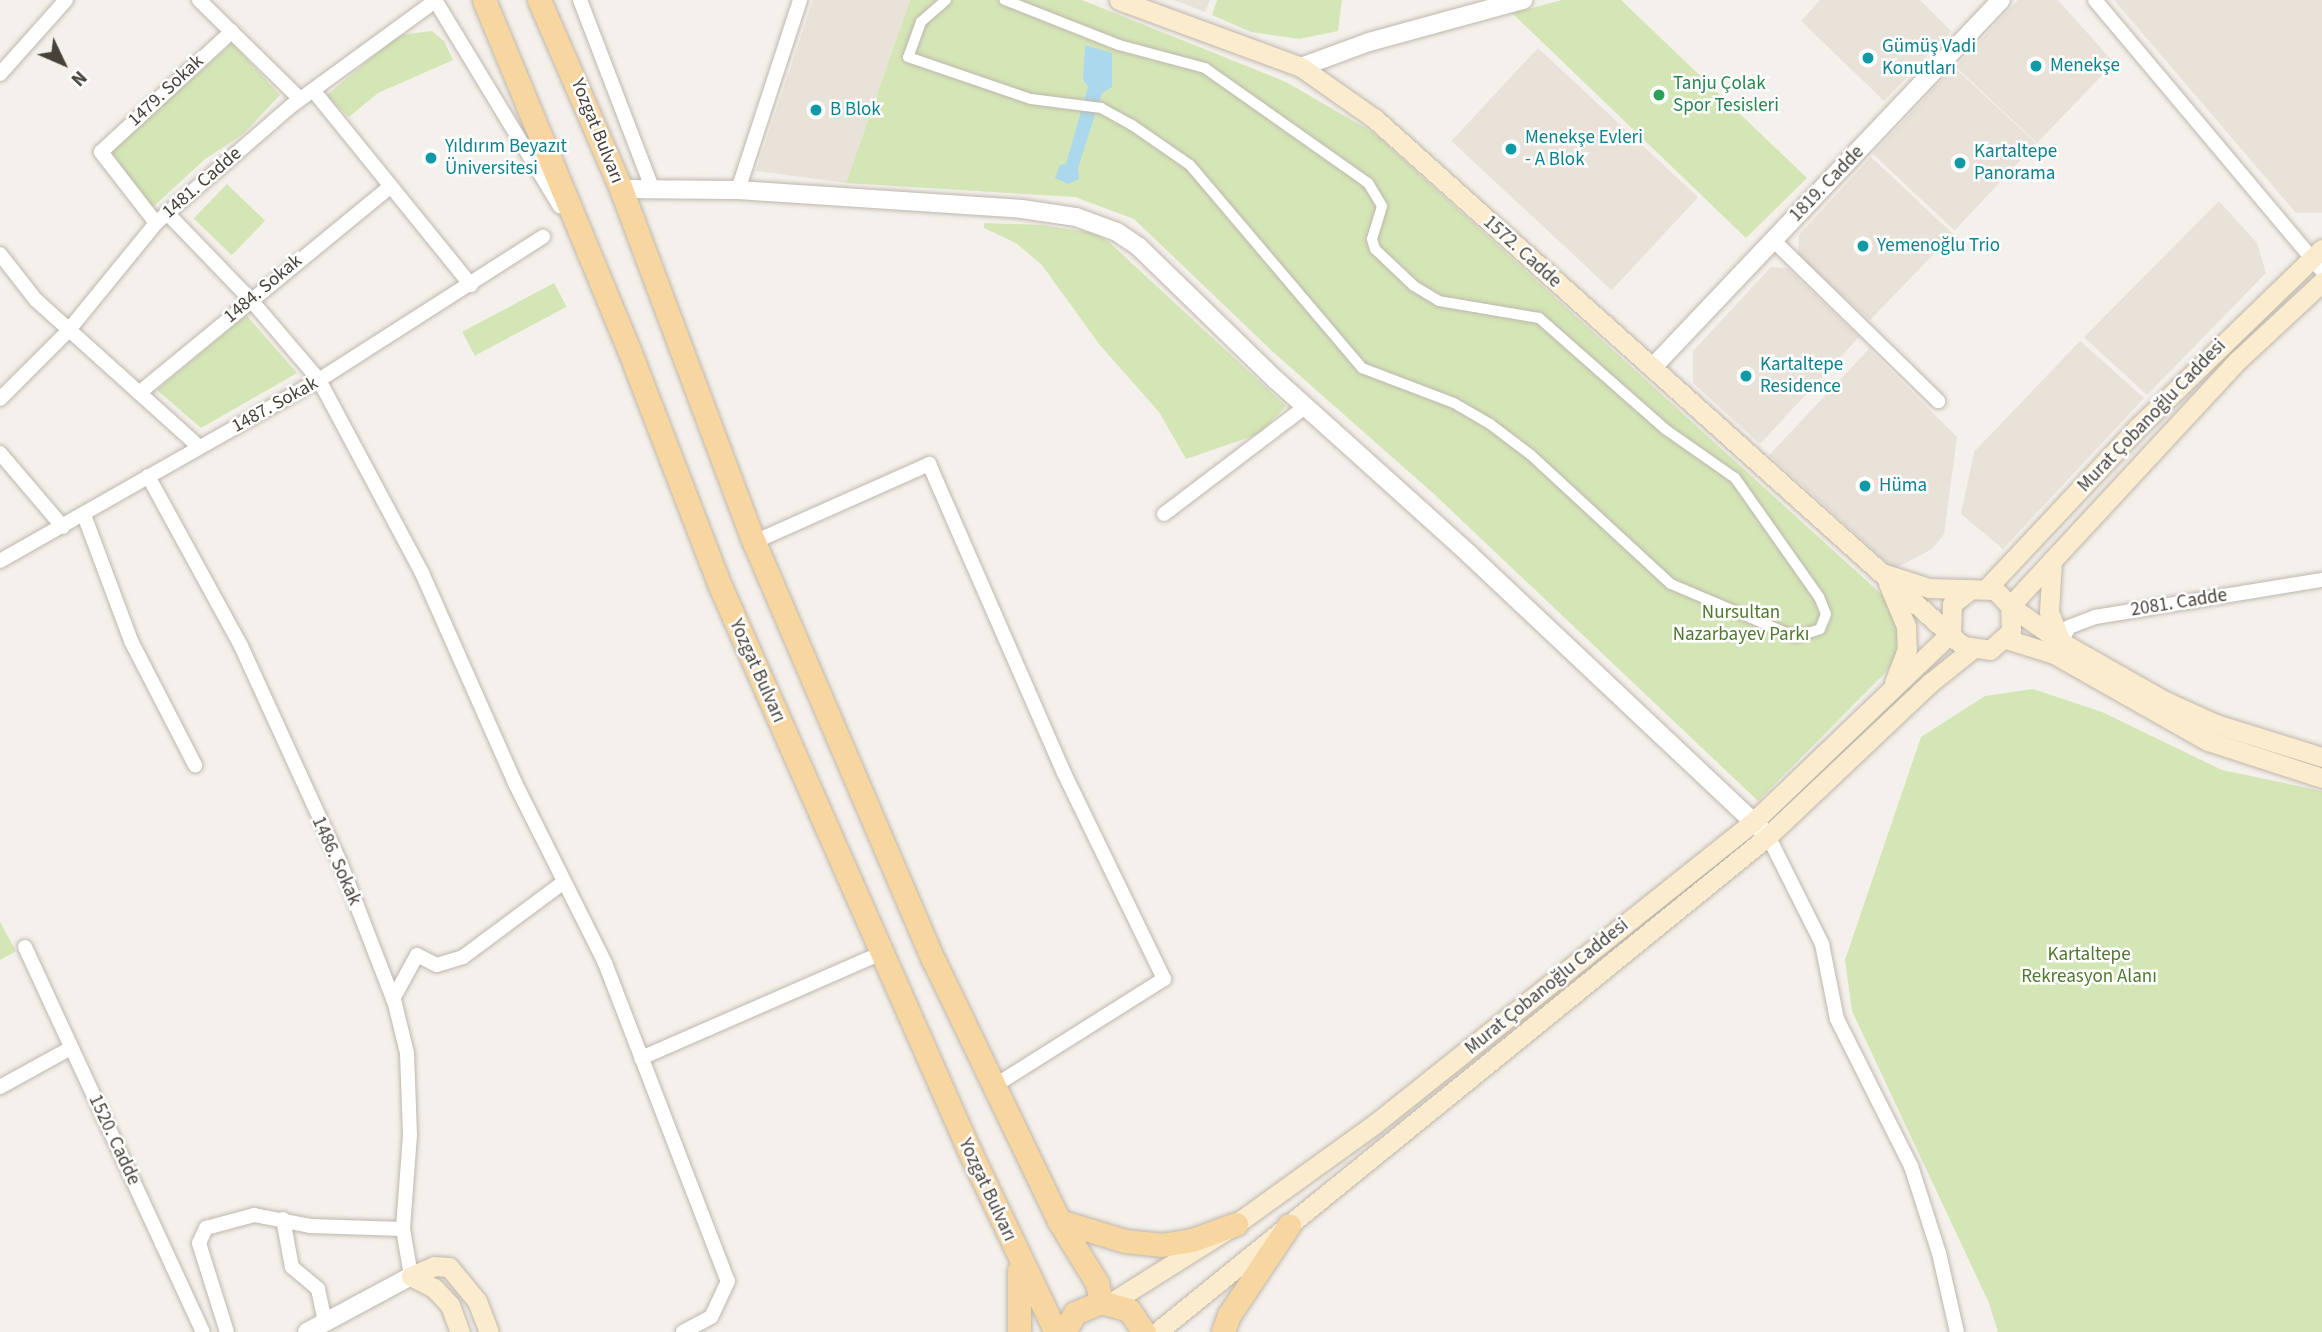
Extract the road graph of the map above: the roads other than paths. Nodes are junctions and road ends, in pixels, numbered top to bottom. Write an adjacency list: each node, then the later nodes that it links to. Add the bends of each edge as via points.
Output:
1 (66, 0): 16 (street)
2 (199, 0): 14 (street)
3 (484, 0): 27 (main road, Yozgat Bulvarı)
4 (539, 0): 21 (main road, Yozgat Bulvarı)
5 (580, 0): 20 (street)
6 (800, 0): 22 (street)
7 (946, 0): 8 (street, via 921,22 908,57 1031,99 1101,108 1190,165 1362,368 1454,403 1490,424 1531,455 1671,584 1796,637 1820,629 1826,614 1819,597 1735,478 1665,429 1539,318 1439,301 1408,281 1376,249 1372,239 1382,206 1368,183 1205,68 1119,45)
8 (1005, 0)
9 (1119, 0): 15 (main road, 1572. Cadde)
10 (1523, 0): 15 (street, via 1369,42)
11 (2001, 0): 25 (street, 1819. Cadde)
12 (2095, 0): 28 (street)
13 (435, 1): 17 (street, 1481. Cadde); 27 (street)
14 (232, 31): 18 (street); 23 (street, 1479. Sokak, via 101,152)
15 (1301, 68): 33 (main road, 1572. Cadde, via 1376,119)
16 (0, 75)
17 (313, 90): 18 (street, 1481. Cadde); 19 (street)
18 (300, 99): 23 (street, 1481. Cadde)
19 (389, 188): 30 (street); 31 (street, 1484. Sokak)
20 (652, 188): 21 (street); 22 (street)
21 (621, 189): 45 (main road, Yozgat Bulvarı)
22 (738, 190): 38 (street, via 1022,209 1097,223 1139,247)
23 (161, 218): 31 (street); 32 (street, 1481. Cadde)
24 (543, 237): 30 (street, 1487. Sokak)
25 (1773, 240): 33 (street, 1819. Cadde); 37 (street)
26 (0, 254): 32 (street)
27 (590, 255): 64 (main road, Yozgat Bulvarı, via 721,588)
28 (2318, 259): 50 (main road, Murat Çobanoğlu Caddesi, via 2137,428)
29 (2322, 282): 46 (main road, Murat Çobanoğlu Caddesi, via 2247,350)
30 (471, 285): 34 (street, 1487. Sokak)
31 (251, 300): 34 (street); 35 (street, 1484. Sokak)
32 (68, 331): 35 (street); 36 (street, 1481. Cadde)
33 (1652, 368): 48 (main road, 1572. Cadde)
34 (319, 380): 39 (street, 1487. Sokak); 62 (street, via 422,573)
35 (139, 393): 39 (street)
36 (0, 399)
37 (1938, 401)
38 (1305, 407): 42 (street); 60 (street)
39 (200, 447): 41 (street, 1487. Sokak)
40 (0, 453): 44 (street)
41 (148, 476): 43 (street, 1487. Sokak); 65 (street, 1486. Sokak, via 241,646 341,862)
42 (1164, 514)
43 (84, 515): 44 (street, 1487. Sokak); 58 (street, via 131,641)
44 (63, 527): 47 (street, 1487. Sokak)
45 (754, 542): 68 (main road, Yozgat Bulvarı, via 934,961); 68 (street, via 929,464 1064,773 1164,979)
46 (2052, 559): 51 (main road, Murat Çobanoğlu Caddesi); 54 (main road, via 2049,612)
47 (0, 561)
48 (1882, 573): 50 (main road, via 1929,588); 52 (main road, 1572. Cadde); 56 (main road, via 1906,626 1907,649)
49 (2322, 580): 54 (street, 2081. Cadde, via 2095,617 2069,627)
50 (1982, 587): 51 (main road, via 2003,595); 52 (main road, via 1952,604)
51 (2010, 606): 53 (main road, via 2013,621); 54 (main road)
52 (1951, 633): 55 (main road); 56 (main road, Murat Çobanoğlu Caddesi)
53 (2006, 639): 54 (main road); 55 (main road, via 1990,650)
54 (2057, 648): 57 (main road, via 2206,719); 59 (main road, via 2208,741)
55 (1971, 650): 61 (main road, Murat Çobanoğlu Caddesi)
56 (1890, 691): 60 (main road, Murat Çobanoğlu Caddesi)
57 (2322, 757)
58 (195, 765)
59 (2322, 778)
60 (1755, 820): 61 (street); 72 (main road, Murat Çobanoğlu Caddesi, via 1376,1123)
61 (1768, 836): 73 (main road, Murat Çobanoğlu Caddesi); 91 (street, via 1822,944 1838,1019 1918,1186)
62 (564, 882): 65 (street, via 463,957 437,965 417,955); 67 (street, via 605,963)
63 (25, 947): 66 (street, 1520. Cadde)
64 (881, 953): 67 (street); 75 (main road, Yozgat Bulvarı)
65 (393, 999): 74 (street, 1486. Sokak, via 407,1053 410,1135)
66 (71, 1048): 69 (street); 79 (street, 1520. Cadde)
67 (641, 1058): 84 (street, via 728,1281 711,1317)
68 (994, 1086): 71 (main road, Yozgat Bulvarı)
69 (0, 1087)
70 (283, 1219): 74 (street, via 310,1226); 78 (street, via 292,1267 318,1289); 80 (street, via 254,1214 206,1228 199,1243)
71 (1059, 1221): 72 (main road, via 1125,1241 1161,1245 1192,1240); 77 (main road, Yozgat Bulvarı)
72 (1236, 1224): 77 (main road, Murat Çobanoğlu Caddesi)
73 (1289, 1225): 89 (main road, Murat Çobanoğlu Caddesi); 90 (main road, via 1229,1315)
74 (403, 1229): 76 (street, 1486. Sokak)
75 (1016, 1254): 85 (main road, via 1022,1287); 86 (main road, Yozgat Bulvarı)
76 (411, 1276): 78 (street); 82 (main road, via 434,1288 450,1305); 83 (main road, via 434,1266 449,1267 477,1301)
77 (1107, 1302): 87 (main road, via 1075,1313); 88 (main road, via 1135,1314)
78 (325, 1324): 81 (street)
79 (203, 1332)
80 (227, 1332)
81 (307, 1332)
82 (460, 1332)
83 (489, 1332)
84 (683, 1332)
85 (1019, 1332)
86 (1056, 1332)
87 (1064, 1332)
88 (1144, 1332)
89 (1157, 1332)
90 (1223, 1332)
91 (1957, 1332)

